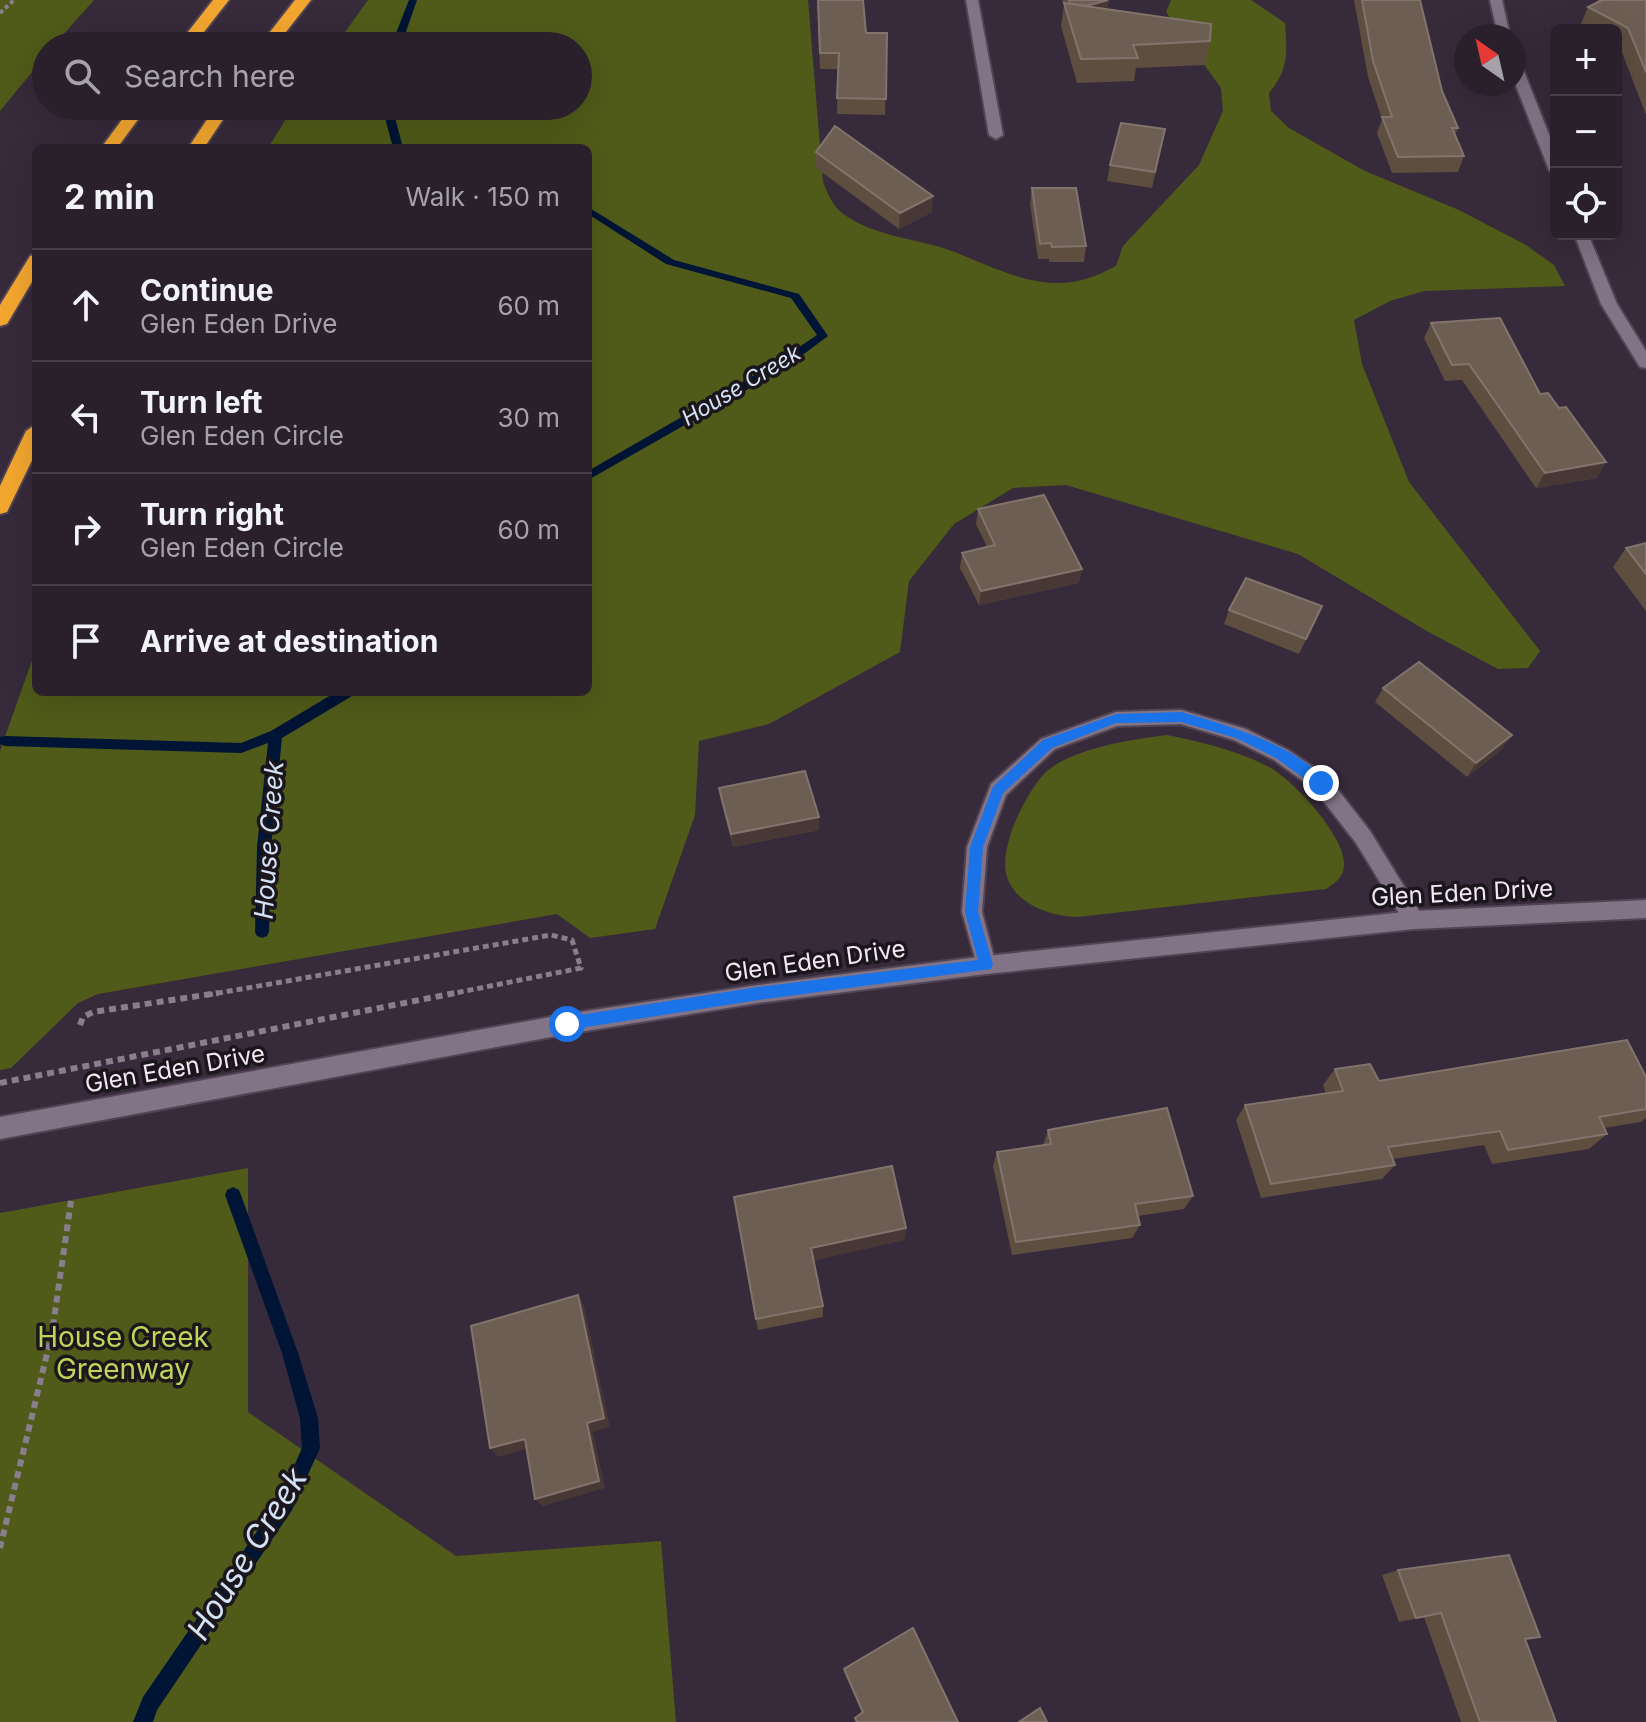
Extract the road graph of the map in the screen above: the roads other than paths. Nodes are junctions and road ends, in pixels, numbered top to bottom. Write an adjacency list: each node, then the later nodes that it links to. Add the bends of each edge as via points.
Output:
1 (221, 0): 6 (highway)
2 (303, 0): 7 (highway)
3 (972, 0): 11 (street)
4 (1496, 0): 5 (street)
5 (1501, 24)
6 (196, 32)
7 (278, 32)
8 (1526, 94): 14 (street)
9 (130, 120): 12 (highway)
10 (215, 120): 13 (highway)
11 (996, 135)
12 (112, 144)
13 (199, 144)
14 (1555, 168)
15 (1583, 240): 18 (street, via 1609,304)
16 (32, 267): 17 (highway)
17 (0, 320)
18 (1646, 363)
19 (32, 439): 20 (highway)
20 (0, 507)
21 (1646, 909): 22 (street, Glen Eden Drive)
22 (1414, 920): 23 (street, Glen Eden Drive); 23 (street, via 1363,837 1321,783 1281,755 1239,734 1181,717 1116,719 1048,744 998,790 977,847 972,912)
23 (986, 965): 24 (street, Glen Eden Drive, via 567,1024)
24 (0, 1128)

